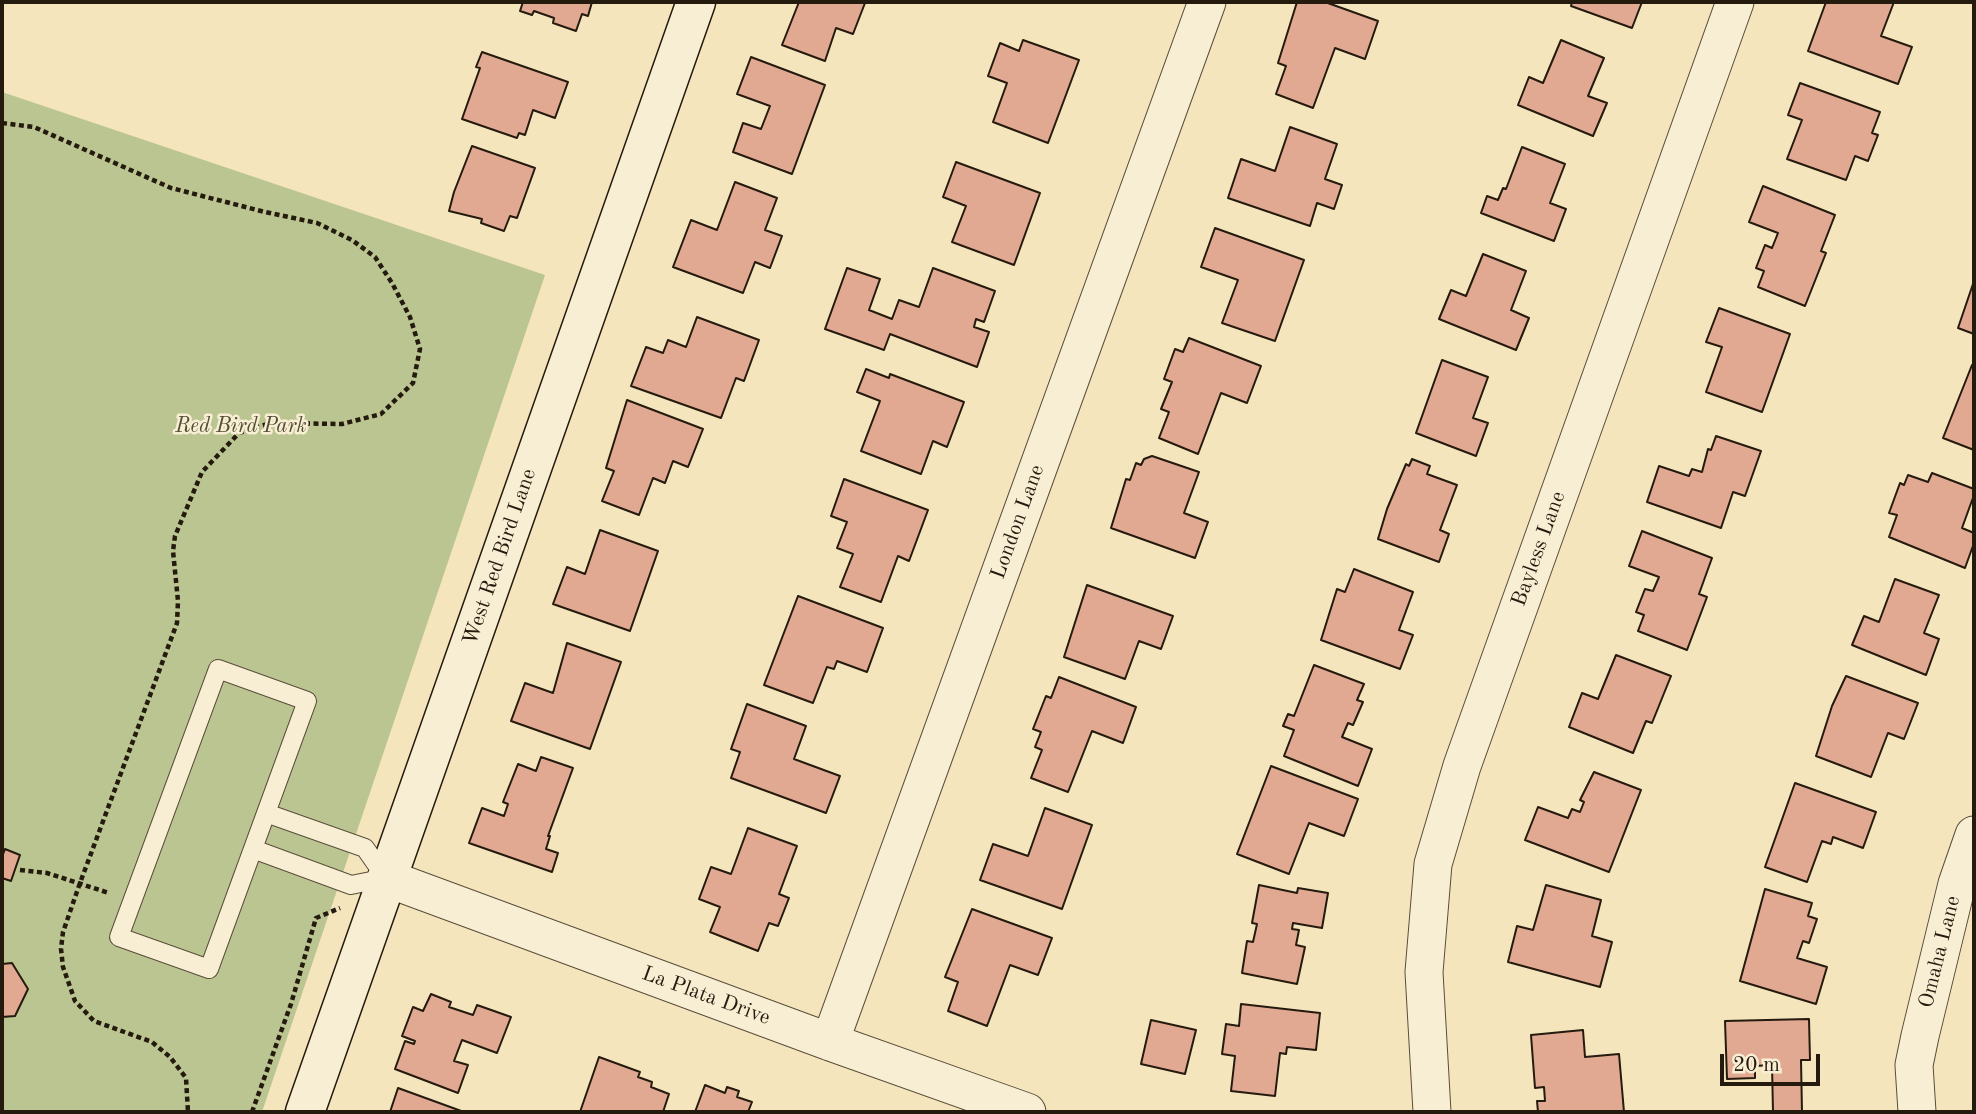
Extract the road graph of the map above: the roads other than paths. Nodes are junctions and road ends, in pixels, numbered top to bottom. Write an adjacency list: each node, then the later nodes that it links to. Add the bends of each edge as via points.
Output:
1 (696, 2): 7 (street, West Red Bird Lane)
2 (1207, 2): 8 (street, London Lane)
3 (1735, 2): 11 (street, Bayless Lane, via 1467,753 1433,864 1424,972)
4 (266, 813): 6 (lane); 6 (lane, via 307,701 218,669 119,937 209,969); 7 (lane, via 365,848)
5 (1974, 835): 12 (street, Omaha Lane, via 1957,884 1914,1065)
6 (253, 849): 7 (lane, via 351,885)
7 (386, 878): 8 (street, La Plata Drive); 9 (street, West Red Bird Lane)
8 (830, 1042): 10 (street, La Plata Drive)
9 (304, 1112)
10 (1027, 1112)
11 (1432, 1112)
12 (1917, 1112)

